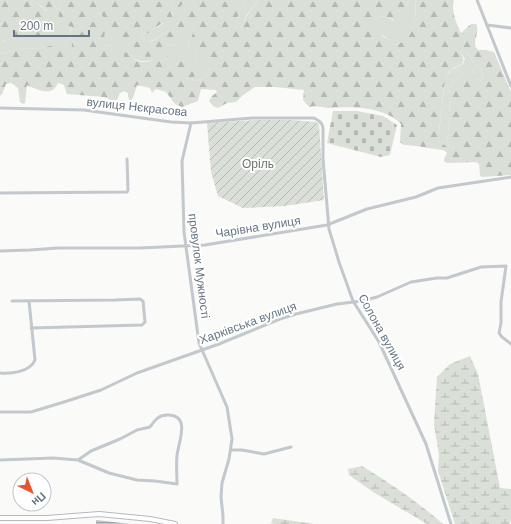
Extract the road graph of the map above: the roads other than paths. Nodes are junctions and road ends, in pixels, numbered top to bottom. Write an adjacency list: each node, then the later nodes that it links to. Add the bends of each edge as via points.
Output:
1 (477, 0): 2 (street)
2 (487, 25): 3 (street); 4 (street)
3 (511, 28)
4 (510, 81): 5 (street)
5 (511, 86)
6 (0, 108): 8 (street, вулиця Нєкрасова, via 84,110)
7 (319, 120): 8 (street, вулиця Нєкрасова, via 252,118); 12 (street, Солона вулиця, via 323,128)
8 (191, 123): 13 (street, провулок Мужності, via 182,161)
9 (127, 159): 11 (street, via 126,192)
10 (511, 177): 12 (street, Чарівна вулиця, via 438,188 416,197 367,209)
11 (0, 193)
12 (329, 224): 13 (street, Чарівна вулиця); 17 (street, Солона вулиця)
13 (186, 247): 14 (street, Чарівна вулиця); 20 (street, провулок Мужності, via 199,343)
14 (0, 251)
15 (12, 301): 16 (street)
16 (29, 301): 18 (street); 18 (street, via 140,298 143,300 145,320 142,325)
17 (353, 301): 19 (street, Харківська вулиця, via 377,297 411,282 447,278 481,267 506,266 500,333); 20 (street, Харківська вулиця, via 280,319); 30 (street, Солона вулиця, via 379,342 416,421 426,444)
18 (32, 328): 21 (street, via 34,363 28,368 12,373)
19 (511, 344)
20 (203, 350): 22 (street, Харківська вулиця, via 137,373 102,390 31,412); 24 (street, провулок Мужності, via 227,407 232,439)
21 (0, 373)
22 (0, 411)
23 (291, 448): 24 (street, via 264,454)
24 (231, 450): 29 (street, провулок Мужності, via 220,497)
25 (0, 460): 26 (street)
26 (78, 460): 26 (street, via 109,473 138,480 177,484 177,456 182,424 175,415 163,415 150,427 137,430 91,451)
27 (0, 518): 28 (main road, via 106,514)
28 (175, 524)
29 (223, 524)
30 (450, 524)

